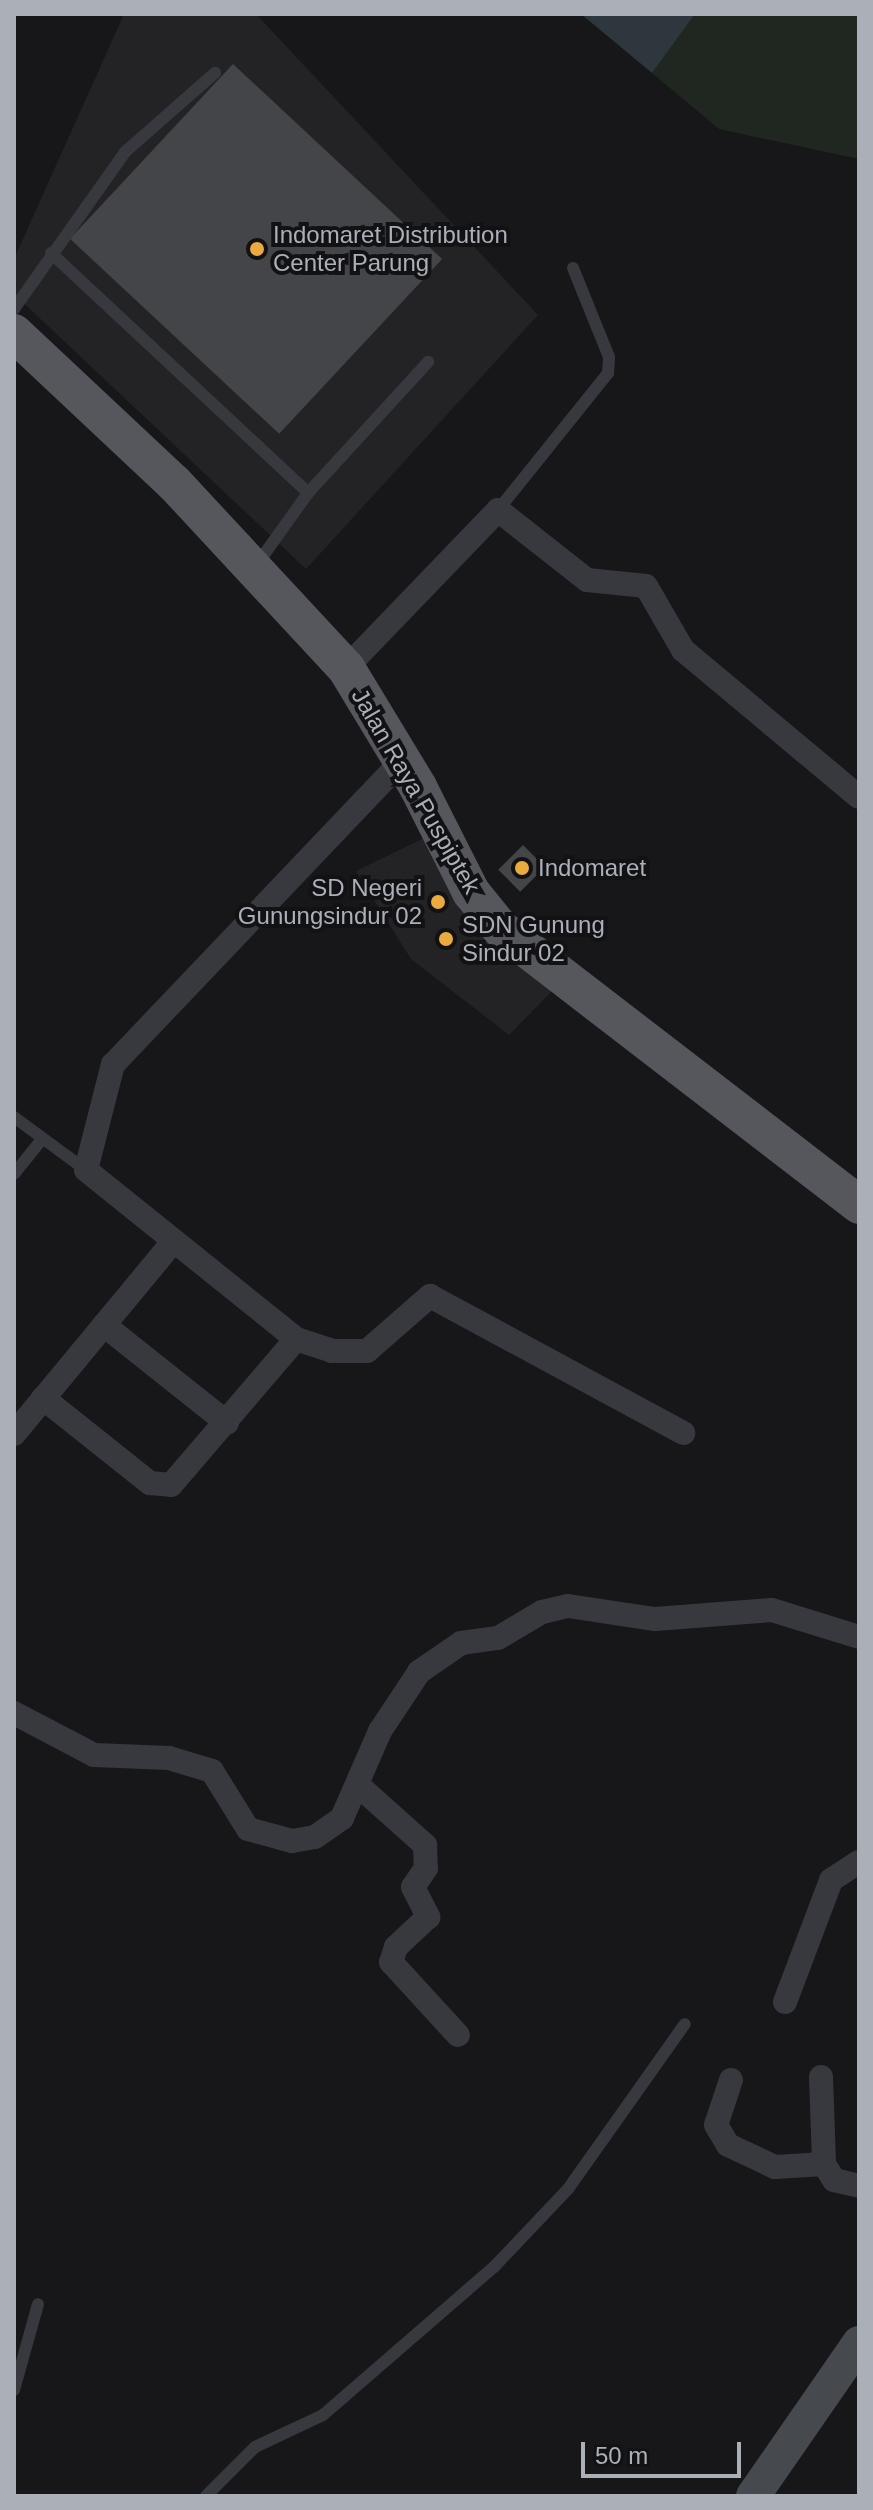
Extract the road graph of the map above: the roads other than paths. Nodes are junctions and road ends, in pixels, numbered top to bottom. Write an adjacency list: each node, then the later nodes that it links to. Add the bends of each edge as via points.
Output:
1 (215, 73): 2 (lane, via 125,152)
2 (51, 253): 4 (lane); 7 (lane)
3 (573, 268): 8 (lane, via 609,357 608,373)
4 (14, 309)
5 (14, 333): 9 (main road, Jalan Raya Puspiptek)
6 (428, 362): 7 (lane)
7 (308, 493): 9 (lane)
8 (498, 510): 10 (street); 12 (street, via 587,580 646,586 683,650)
9 (255, 566): 10 (main road, Jalan Raya Puspiptek)
10 (346, 668): 11 (main road, Jalan Raya Puspiptek)
11 (402, 761): 15 (street, via 113,1064); 17 (main road, Jalan Raya Puspiptek, via 471,892 501,929)
12 (859, 797)
13 (14, 1117): 14 (lane)
14 (42, 1139): 15 (lane); 16 (lane)
15 (86, 1170): 18 (street)
16 (14, 1174)
17 (859, 1205)
18 (173, 1242): 19 (street); 20 (street)
19 (104, 1325): 21 (street); 22 (street)
20 (296, 1339): 22 (street); 23 (street, via 332,1351 367,1351 430,1296)
21 (43, 1398): 22 (street, via 162,1487 182,1478); 24 (street)
22 (227, 1423)
23 (683, 1433)
24 (14, 1434)
25 (859, 1637): 27 (street, via 772,1610 655,1619 568,1606 542,1612 498,1638 461,1643 419,1672 380,1731)
26 (14, 1713): 27 (street, via 94,1755 169,1758 212,1771 238,1818 265,1837 292,1841 330,1829)
27 (359, 1786): 31 (street, via 425,1845 426,1868 413,1887 428,1917 396,1947 391,1962)
28 (859, 1862): 29 (street, via 831,1880)
29 (785, 2002)
30 (685, 2024): 39 (lane, via 568,2189 494,2267 323,2415 255,2447)
31 (458, 2035)
32 (821, 2077): 34 (street)
33 (731, 2080): 34 (street, via 716,2125 728,2145 775,2167)
34 (824, 2164): 35 (street, via 834,2180)
35 (859, 2186)
36 (38, 2304): 38 (lane)
37 (859, 2343): 40 (main road)
38 (14, 2390)
39 (206, 2496)
40 (753, 2496)

